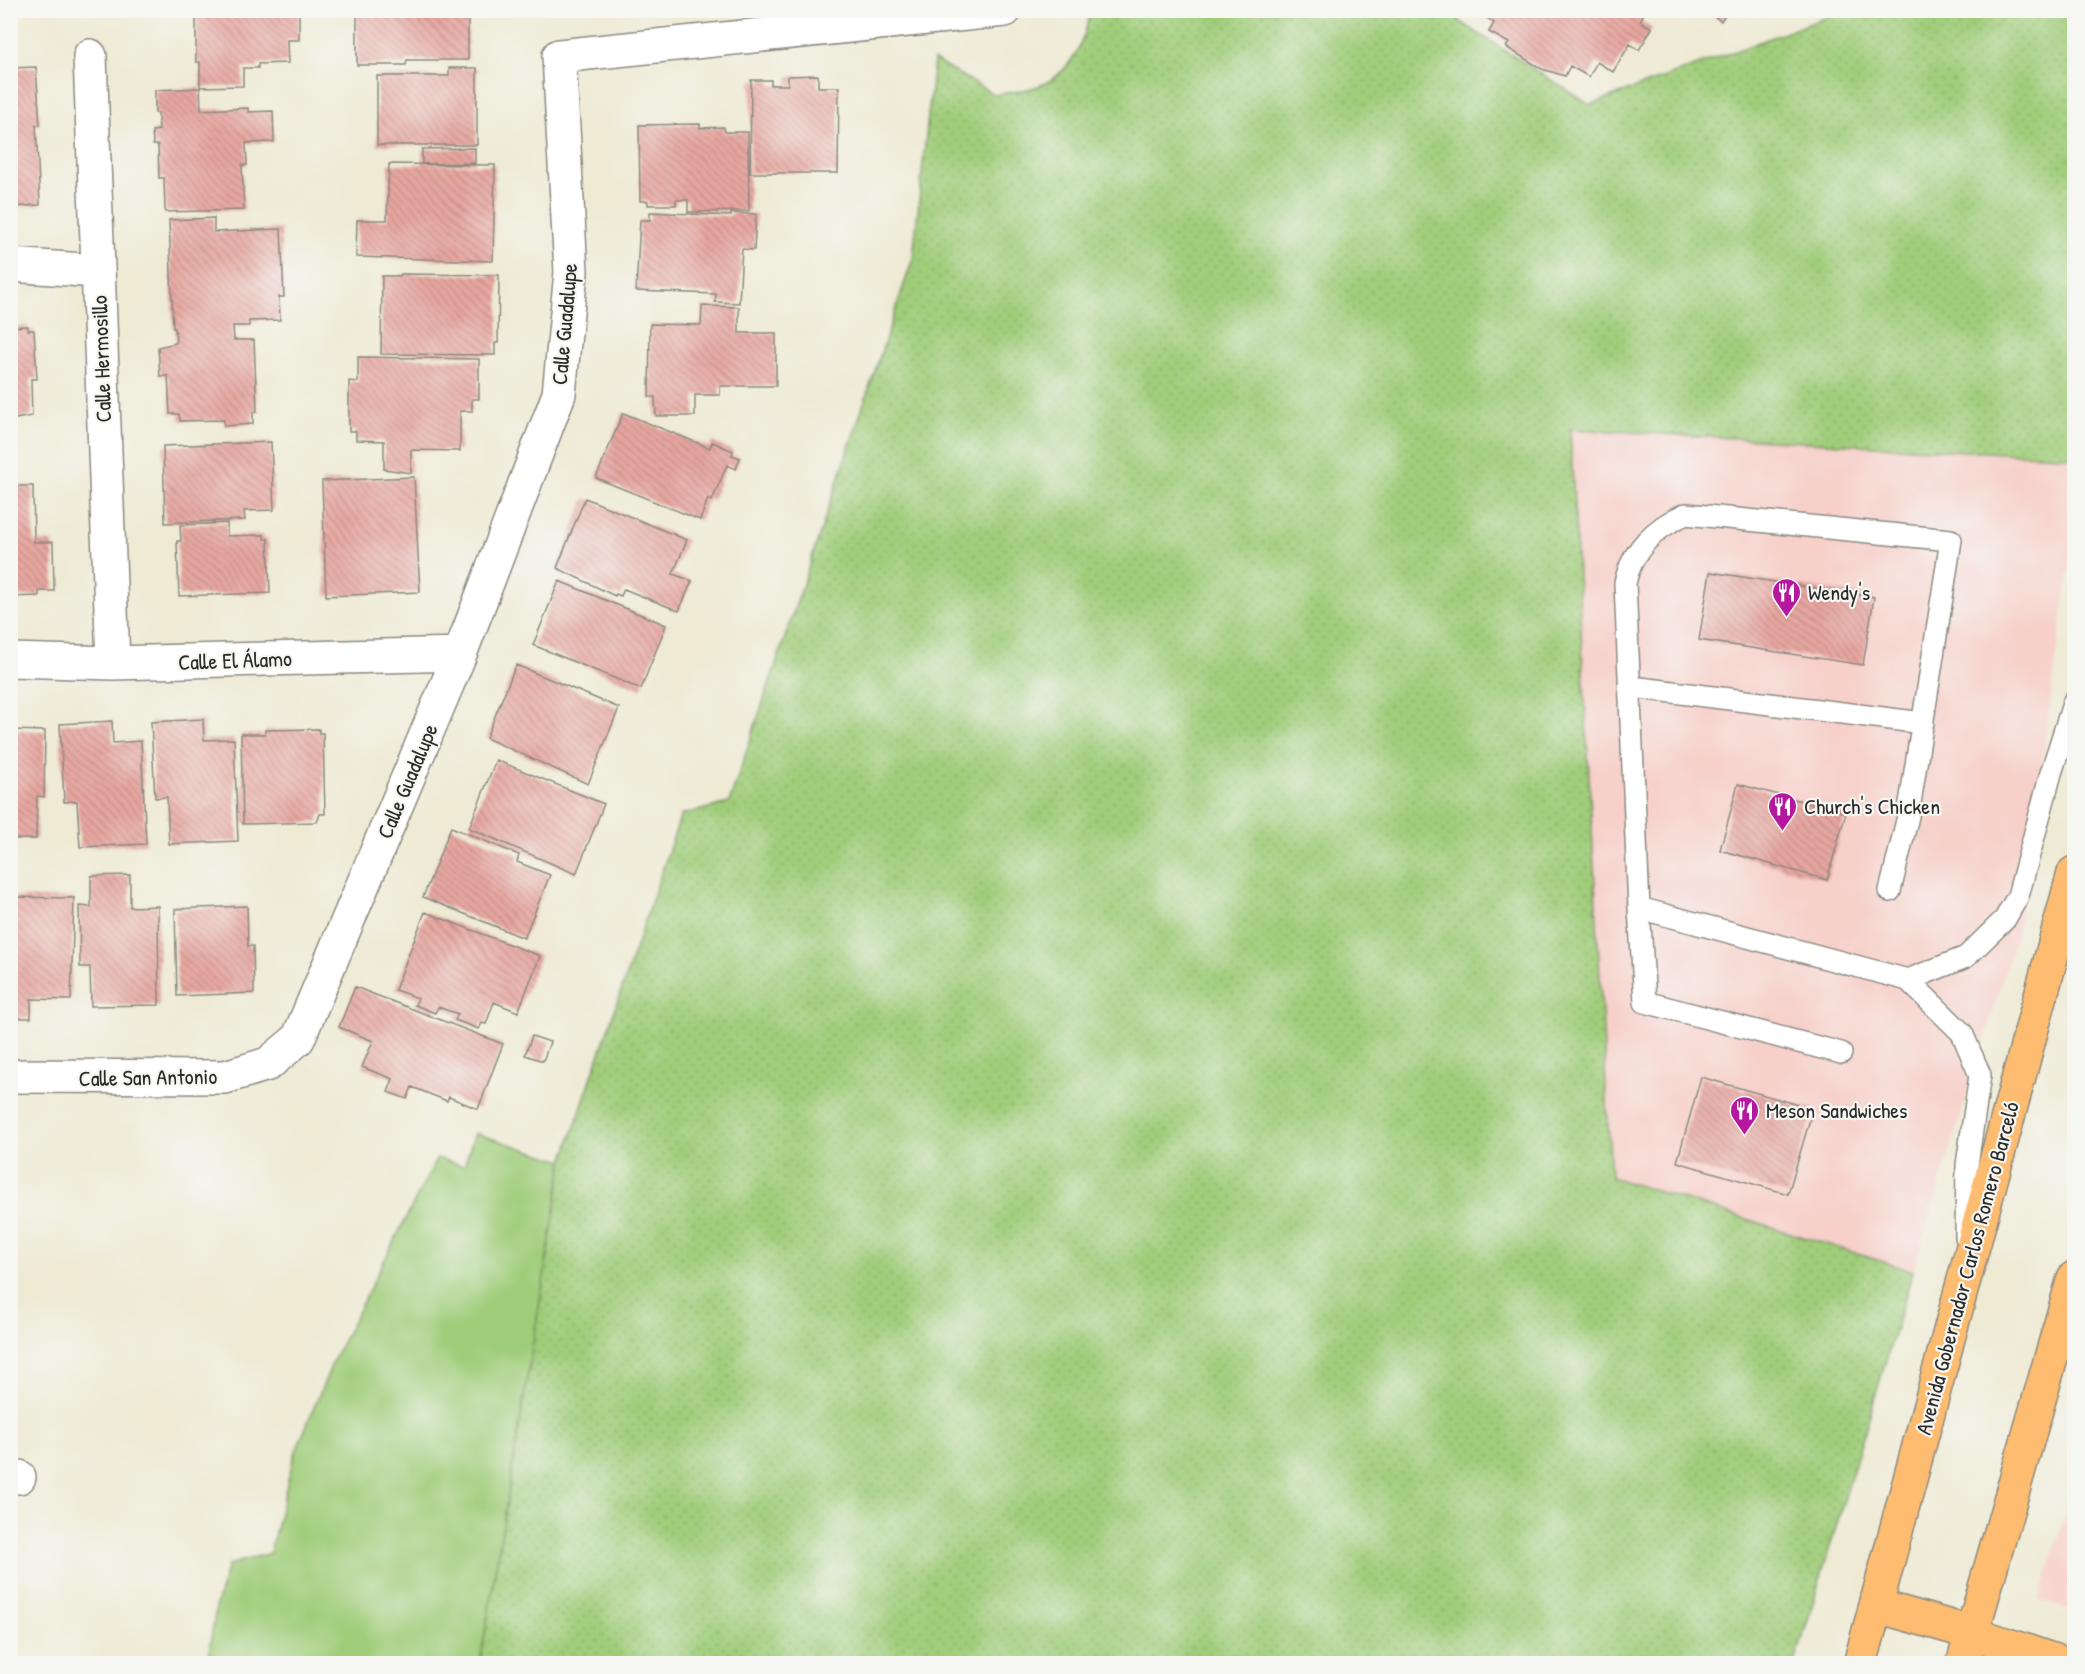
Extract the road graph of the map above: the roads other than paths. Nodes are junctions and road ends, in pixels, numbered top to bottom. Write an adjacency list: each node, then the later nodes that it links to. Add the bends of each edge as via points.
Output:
1 (1005, 10): 5 (street, Calle Guadalupe, via 559,56 571,272 559,394)
2 (90, 56): 4 (street, Calle Hermosillo)
3 (10, 264): 4 (street)
4 (98, 271): 7 (street, Calle Hermosillo)
5 (460, 654): 7 (street, Calle El Álamo); 15 (street, Calle Guadalupe)
6 (10, 660): 7 (street, Calle El Álamo)
7 (113, 663)
8 (1632, 687): 10 (lane); 10 (lane, via 1625,583 1629,565 1643,543 1672,520 1686,514 1951,540); 13 (lane)
9 (2074, 701): 14 (lane, via 2018,896 2005,919 1966,957)
10 (1923, 723): 12 (lane, via 1908,816)
11 (2074, 873): 18 (main road, Avenida Gobernador Carlos Romero Barceló)
12 (1890, 891)
13 (1639, 908): 14 (lane); 16 (lane, via 1644,1002)
14 (1908, 980): 18 (lane, via 1962,1033 1980,1075 1967,1164)
15 (317, 994): 17 (street, Calle San Antonio, via 298,1039 268,1064 225,1077)
16 (1841, 1053)
17 (10, 1077)
18 (1965, 1272): 20 (main road, Avenida Gobernador Carlos Romero Barceló)
19 (2073, 1293): 21 (main road)
20 (1877, 1606): 21 (main road); 22 (main road, Avenida Gobernador Carlos Romero Barceló)
21 (1967, 1648): 23 (main road)
22 (1860, 1664)
23 (2064, 1664)

